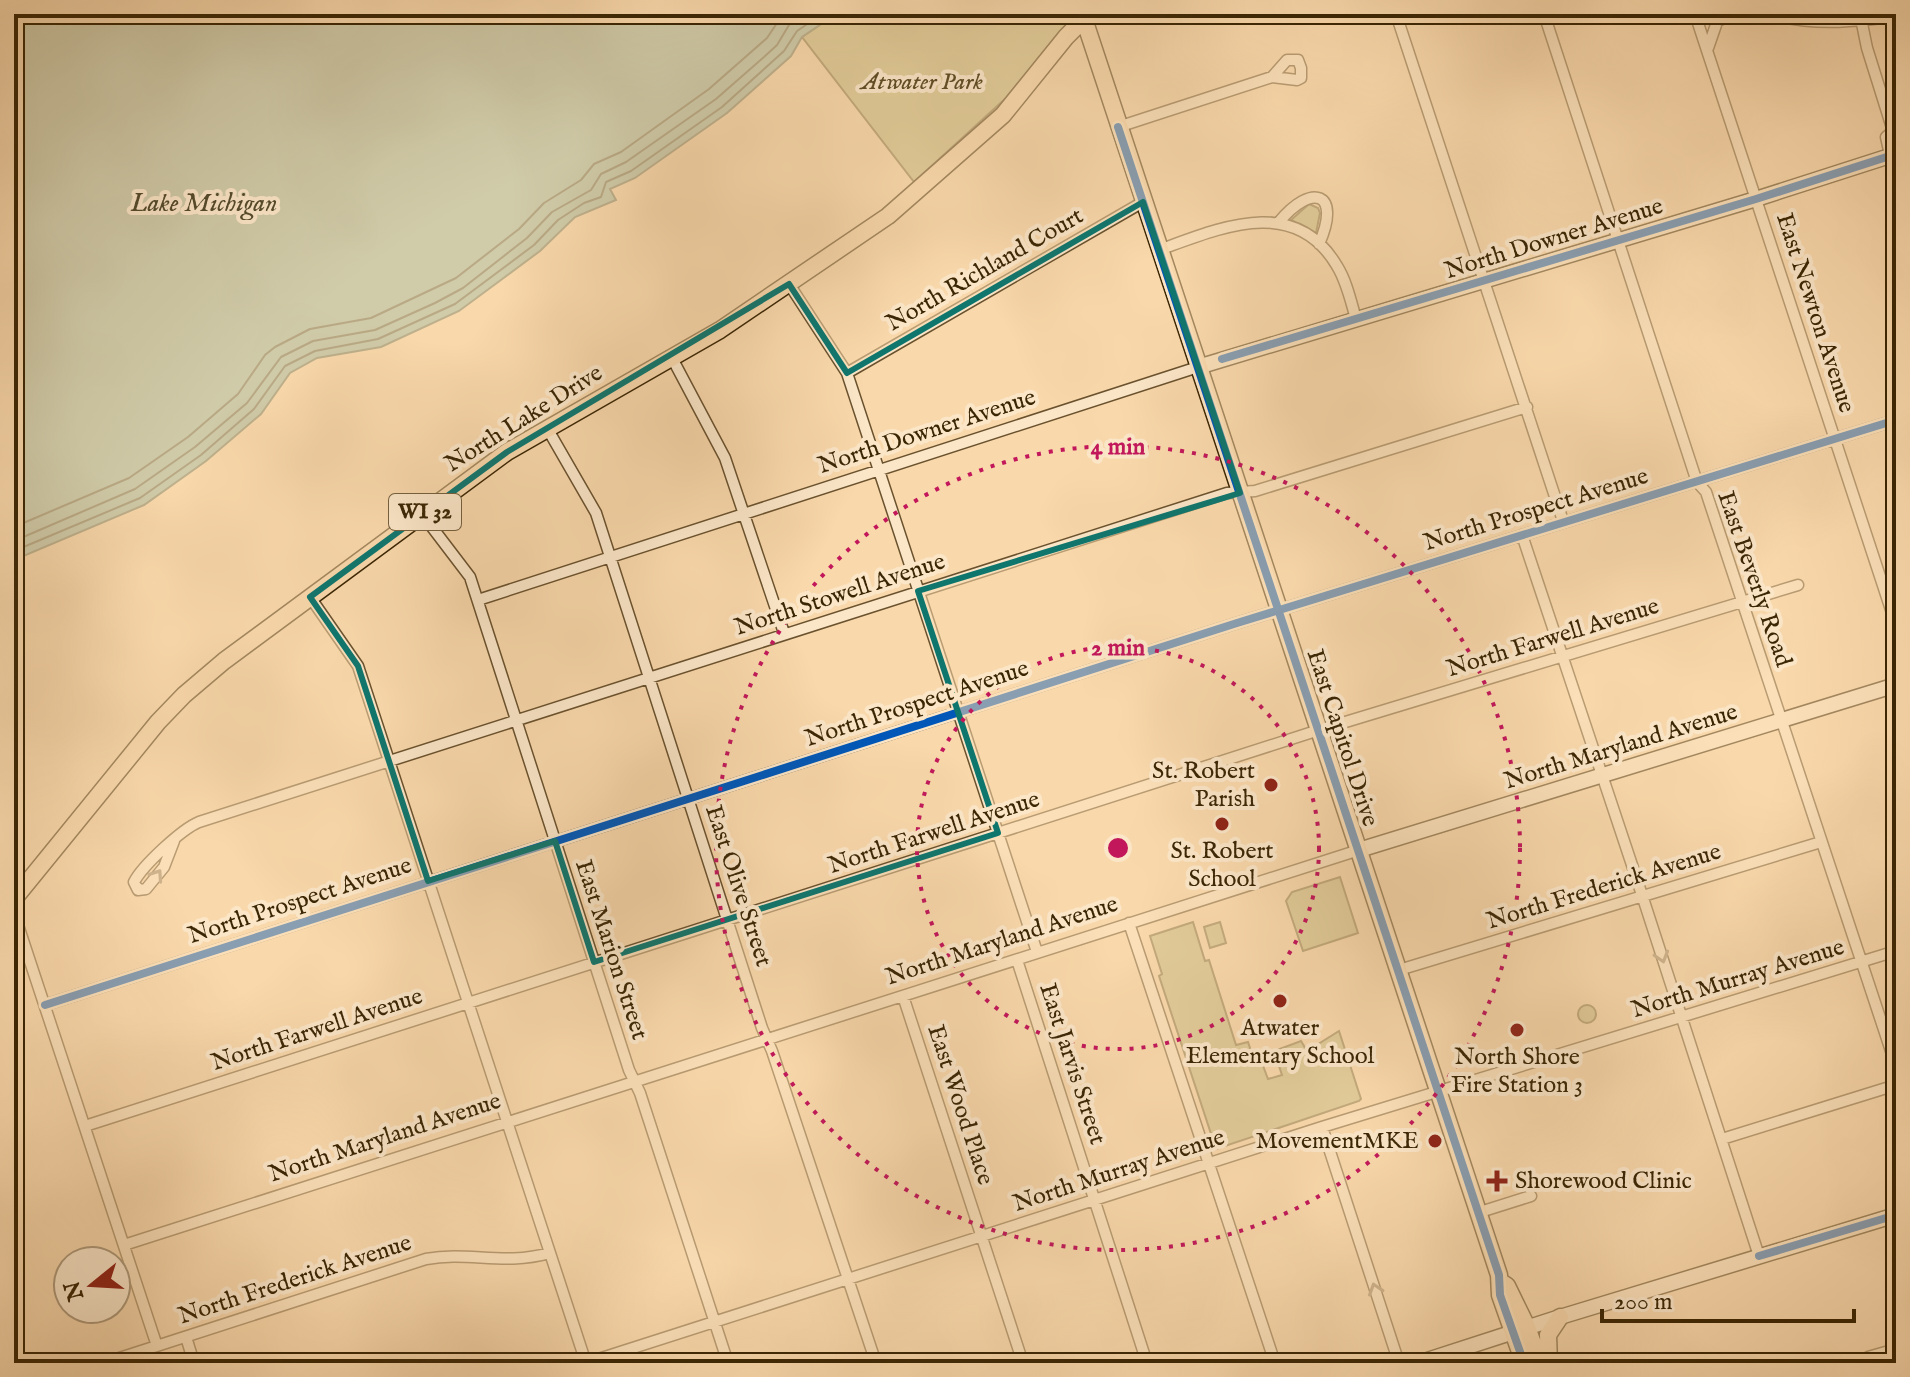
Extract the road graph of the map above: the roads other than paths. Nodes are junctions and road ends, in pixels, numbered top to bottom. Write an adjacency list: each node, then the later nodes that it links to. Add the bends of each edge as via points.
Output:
1 (1396, 14): 21 (street)
2 (1544, 14): 18 (street, East Beverly Road)
3 (1695, 14): 9 (street, East Newton Avenue)
4 (1729, 14): 9 (street, via 1717,22)
5 (1770, 14): 8 (street, via 1837,23)
6 (1086, 16): 11 (main road, East Capitol Drive); 22 (main road, North Lake Drive / WI 32, via 986,131 888,216)
7 (1896, 16): 8 (street)
8 (1860, 17): 12 (street)
9 (1708, 49): 15 (street, East Newton Avenue)
10 (1272, 77): 11 (street)
11 (1118, 127): 16 (main road, East Capitol Drive)
12 (1894, 131): 13 (street, via 1886,137)
13 (1892, 156): 14 (street); 15 (street, North Downer Avenue)
14 (1896, 182)
15 (1756, 199): 18 (street, North Downer Avenue); 30 (street, East Newton Avenue)
16 (1143, 202): 20 (main road, East Capitol Drive); 26 (street, North Richland Court)
17 (1279, 222): 19 (street); 19 (street, via 1306,198 1322,200 1328,215); 20 (street, via 1232,225)
18 (1618, 240): 21 (street, North Downer Avenue); 32 (street, East Beverly Road)
19 (1319, 244): 23 (street, via 1337,265)
20 (1159, 250): 25 (main road, East Capitol Drive)
21 (1485, 280): 23 (street, North Downer Avenue); 27 (street)
22 (789, 284): 24 (main road, North Lake Drive / WI 32); 26 (street, East Jarvis Street)
23 (1356, 319): 25 (street, North Downer Avenue)
24 (672, 358): 29 (main road, North Lake Drive / WI 32); 34 (street, via 725,458)
25 (1198, 367): 31 (street, North Downer Avenue); 33 (main road, East Capitol Drive)
26 (847, 373): 31 (street, East Jarvis Street)
27 (1527, 407): 33 (street, North Stowell Avenue); 36 (street)
28 (1896, 420): 30 (street, North Prospect Avenue)
29 (547, 428): 35 (main road, North Lake Drive / WI 32); 38 (street, East Olive Street, via 596,513)
30 (1835, 438): 32 (street, North Prospect Avenue); 45 (street, East Newton Avenue)
31 (879, 470): 34 (street, North Downer Avenue); 40 (street, East Jarvis Street)
32 (1697, 482): 36 (street, North Prospect Avenue); 43 (street, East Beverly Road, via 1706,492)
33 (1240, 493): 40 (street, North Stowell Avenue); 44 (main road, East Capitol Drive)
34 (744, 513): 38 (street, North Downer Avenue); 46 (street)
35 (422, 514): 41 (main road, North Lake Drive / WI 32); 42 (street, East Marion Street, via 466,568)
36 (1563, 521): 37 (street, North Prospect Avenue)
37 (1522, 535): 44 (street, North Prospect Avenue); 47 (street)
38 (610, 558): 42 (street, North Downer Avenue); 48 (street, East Olive Street)
39 (1798, 585): 43 (street, North Farwell Avenue)
40 (918, 591): 46 (street, North Stowell Avenue); 50 (street, East Jarvis Street)
41 (310, 597): 54 (street, via 358,666); 64 (main road, North Lake Drive / WI 32, via 184,695)
42 (478, 600): 51 (street, East Marion Street)
43 (1742, 601): 47 (street, North Farwell Avenue); 52 (street, East Beverly Road)
44 (1279, 610): 50 (street, North Prospect Avenue); 53 (main road, East Capitol Drive)
45 (1896, 625)
46 (784, 633): 48 (street, North Stowell Avenue)
47 (1563, 656): 53 (street, North Farwell Avenue); 55 (street)
48 (649, 677): 51 (street, North Stowell Avenue); 56 (street, East Olive Street)
49 (1896, 685): 52 (street, North Maryland Avenue)
50 (958, 712): 56 (street, North Prospect Avenue); 57 (street, East Jarvis Street)
51 (516, 720): 54 (street, North Stowell Avenue); 59 (street, East Marion Street)
52 (1782, 721): 55 (street, North Maryland Avenue); 60 (street, East Beverly Road)
53 (1319, 730): 57 (street, North Farwell Avenue); 61 (main road, East Capitol Drive)
54 (389, 761): 58 (street, North Stowell Avenue, via 199,822); 62 (street)
55 (1602, 776): 61 (street, North Maryland Avenue); 63 (street)
56 (689, 798): 59 (street, North Prospect Avenue); 66 (street, East Olive Street)
57 (998, 833): 66 (street, North Farwell Avenue); 69 (street, East Jarvis Street)
58 (174, 841): 58 (street, North Stowell Avenue, one-way to 58, via 137,876 138,890 159,875)
59 (555, 841): 62 (street, North Prospect Avenue); 71 (street, East Marion Street)
60 (1821, 842): 63 (street, North Frederick Avenue); 72 (street, East Beverly Road)
61 (1359, 850): 67 (street, North Maryland Avenue); 73 (main road, East Capitol Drive)
62 (428, 881): 75 (street); 76 (street, North Prospect Avenue)
63 (1642, 895): 73 (street, North Frederick Avenue); 77 (street, one-way to 77)
64 (14, 899)
65 (14, 913): 76 (street)
66 (728, 920): 71 (street, North Farwell Avenue); 78 (street, East Olive Street)
67 (1129, 923): 69 (street, North Maryland Avenue); 87 (street)
68 (1896, 951): 72 (street, North Murray Avenue)
69 (1037, 952): 70 (street, North Maryland Avenue)
70 (1017, 960): 74 (street, North Maryland Avenue); 89 (street, East Jarvis Street)
71 (594, 962): 75 (street, North Farwell Avenue); 80 (street, East Marion Street)
72 (1861, 962): 77 (street, North Murray Avenue); 79 (street, East Beverly Road)
73 (1399, 970): 82 (main road, East Capitol Drive)
74 (903, 996): 78 (street, North Maryland Avenue); 92 (street, East Wood Place)
75 (469, 1002): 83 (street); 84 (street, North Farwell Avenue)
76 (45, 1005): 84 (street)
77 (1681, 1018): 82 (street, North Murray Avenue); 86 (street)
78 (767, 1039): 80 (street, North Maryland Avenue); 97 (street, East Olive Street)
79 (1896, 1066)
80 (635, 1082): 83 (street, North Maryland Avenue); 99 (street, East Marion Street)
81 (1896, 1085): 86 (street)
82 (1439, 1091): 85 (street, North Murray Avenue); 90 (main road, East Capitol Drive)
83 (508, 1122): 93 (street, North Maryland Avenue); 94 (street)
84 (85, 1126): 93 (street)
85 (1322, 1127): 87 (street, North Murray Avenue); 113 (street, one-way to 85)
86 (1722, 1139): 95 (street)
87 (1207, 1164): 89 (street, North Murray Avenue); 112 (street)
88 (1531, 1196): 90 (street)
89 (1095, 1200): 92 (street, North Murray Avenue); 111 (street, East Jarvis Street)
90 (1477, 1213): 100 (main road, East Capitol Drive, via 1500,1295)
91 (1896, 1215): 95 (street)
92 (982, 1237): 97 (street, North Murray Avenue); 110 (street, East Wood Place)
93 (124, 1245)
94 (550, 1253): 101 (street, North Frederick Avenue, via 517,1260 426,1259); 107 (street)
95 (1759, 1256): 98 (street)
96 (132, 1269): 102 (street)
97 (848, 1280): 99 (street, North Murray Avenue); 109 (street, East Olive Street)
98 (1560, 1317): 100 (street); 117 (main road, via 1548,1335)
99 (714, 1322): 107 (street, North Murray Avenue); 108 (street, East Marion Street)
100 (1520, 1330): 114 (street); 115 (main road, East Capitol Drive); 116 (main road, East Capitol Drive)
101 (186, 1337): 102 (street, North Frederick Avenue); 106 (street)
102 (157, 1346): 105 (street, North Frederick Avenue)
103 (1896, 1349): 104 (street)
104 (1868, 1357)
105 (104, 1363)
106 (194, 1363)
107 (586, 1363)
108 (728, 1363)
109 (876, 1363)
110 (1023, 1363)
111 (1147, 1363)
112 (1275, 1363)
113 (1399, 1363)
114 (1418, 1363)
115 (1524, 1363)
116 (1540, 1363)
117 (1549, 1363)

